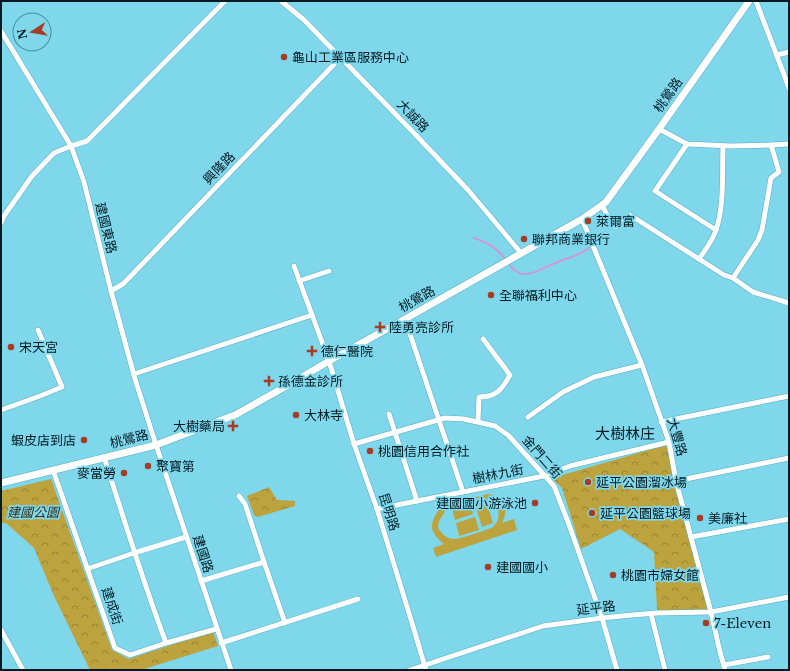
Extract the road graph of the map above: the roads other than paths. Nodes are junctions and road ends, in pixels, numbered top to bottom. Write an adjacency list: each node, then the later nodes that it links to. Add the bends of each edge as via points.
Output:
1 (225, 1): 14 (street, via 88,142)
2 (282, 1): 8 (street, 大誠路)
3 (749, 1): 10 (main road, 桃鶯路)
4 (756, 1): 7 (street)
5 (1, 31): 14 (street, 建國東路)
6 (789, 52): 7 (street)
7 (777, 55): 9 (street)
8 (341, 57): 20 (street, 大誠路, via 468,190); 26 (street, 興隆路, via 123,284)
9 (789, 88)
10 (659, 129): 11 (street); 16 (main road, 桃鶯路)
11 (686, 144): 15 (street); 19 (street, via 655,191)
12 (789, 144): 13 (street)
13 (771, 145): 15 (street); 24 (street, via 779,172 771,178 762,230)
14 (71, 146): 18 (street, via 54,153 32,176); 26 (street, 建國東路, via 84,182)
15 (723, 146): 19 (street, via 721,209)
16 (602, 205): 17 (main road, 桃鶯路); 21 (street, via 612,225 616,227 630,214)
17 (582, 219): 20 (main road, 桃鶯路); 33 (street, 大豐路)
18 (1, 223)
19 (716, 230): 21 (street)
20 (521, 253): 29 (main road, 桃鶯路)
21 (699, 258): 24 (street)
22 (294, 266): 25 (street, 昆明路)
23 (329, 271): 25 (street)
24 (732, 278): 27 (street, via 753,292)
25 (299, 281): 28 (street, 昆明路)
26 (111, 291): 34 (street, 建國東路)
27 (789, 303)
28 (312, 316): 32 (street, 昆明路); 34 (street)
29 (405, 319): 32 (main road, 桃鶯路); 39 (street)
30 (38, 330): 36 (street, via 62,386)
31 (483, 339): 40 (street, via 510,375 502,388 492,396 479,397)
32 (329, 361): 44 (street, 昆明路); 45 (main road, 桃鶯路, via 235,415)
33 (642, 365): 38 (street, via 594,377 563,392); 41 (street, 大豐路)
34 (134, 374): 45 (street, 建國東路)
35 (789, 396): 41 (street)
36 (1, 410)
37 (389, 414): 42 (street)
38 (528, 417)
39 (439, 419): 40 (street, 金門二街); 42 (street, 金門二街); 52 (street)
40 (478, 421): 49 (street, 金門二街, via 495,426 508,436)
41 (661, 422): 43 (street, 大豐路)
42 (395, 432): 44 (street, 金門二街); 54 (street)
43 (668, 442): 49 (street, 樹林九街, via 570,466); 50 (street, 大豐路)
44 (354, 444): 55 (street, 昆明路)
45 (156, 445): 46 (main road, 桃鶯路); 57 (street, 建國路)
46 (104, 457): 48 (main road, 桃鶯路); 59 (street)
47 (789, 458): 50 (street)
48 (53, 470): 51 (main road, 桃鶯路); 61 (street, 建成街)
49 (544, 476): 52 (street, 樹林九街); 67 (street, 金門二街, via 554,486)
50 (676, 481): 58 (street, 大豐路)
51 (1, 483)
52 (463, 492): 54 (street, 樹林九街)
53 (239, 496): 60 (street, via 245,504)
54 (416, 500): 55 (street, 樹林九街)
55 (377, 509): 75 (street, 昆明路)
56 (789, 518): 58 (street)
57 (186, 537): 59 (street); 62 (street, 建國路)
58 (691, 537): 65 (street, 大豐路)
59 (134, 553): 61 (street); 71 (street)
60 (264, 562): 62 (street); 68 (street)
61 (87, 569): 71 (street, 建成街, via 115,648 130,655)
62 (201, 581): 69 (street, 建國路)
63 (789, 597): 65 (street, 延平路)
64 (358, 599): 68 (street)
65 (711, 612): 66 (street, 延平路); 74 (street, 大豐路)
66 (651, 614): 67 (street, 延平路); 80 (street)
67 (602, 618): 75 (street, 延平路, via 543,626); 79 (street, 金門二街)
68 (285, 623): 72 (street)
69 (216, 628): 71 (street, 建成街); 72 (street, 建國路)
70 (1, 630): 76 (street)
71 (166, 643)
72 (221, 644): 77 (street, 建國路)
73 (768, 657): 74 (street)
74 (725, 667)
75 (425, 668): 78 (street, 延平路)
76 (23, 670)
77 (231, 670)
78 (410, 670)
79 (617, 670)
80 (665, 670)

